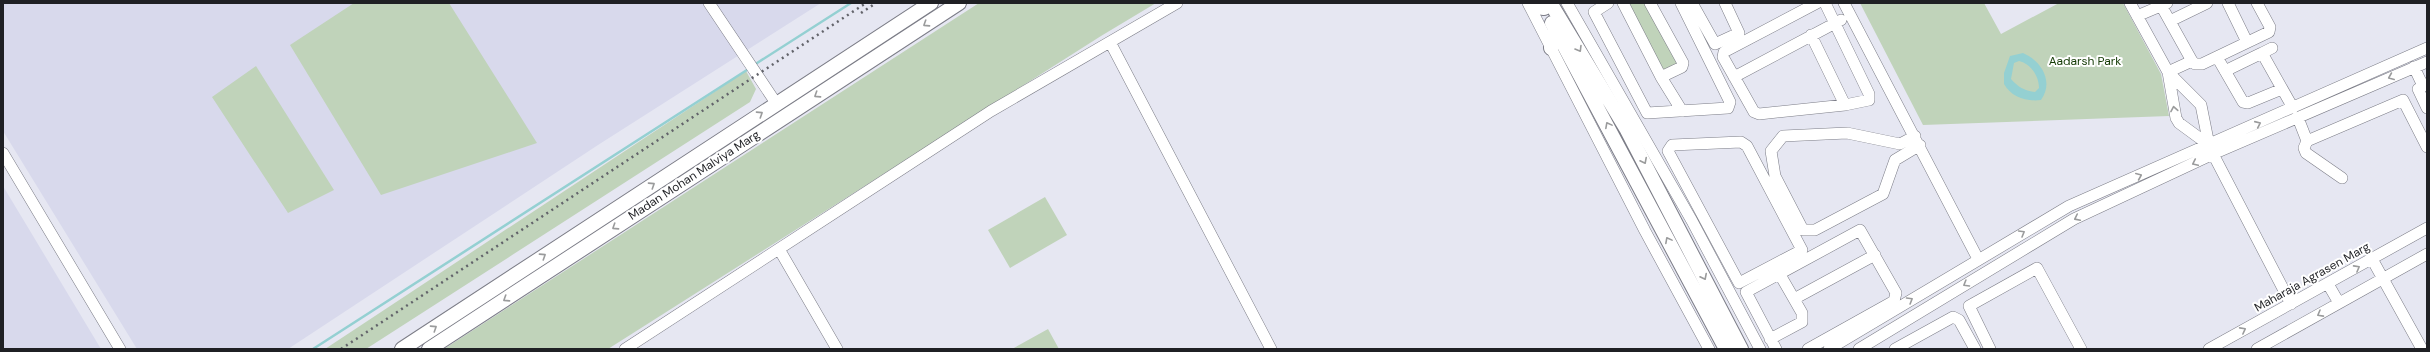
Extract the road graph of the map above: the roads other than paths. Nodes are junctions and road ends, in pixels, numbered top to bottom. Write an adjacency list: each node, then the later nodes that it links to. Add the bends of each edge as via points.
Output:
1 (710, 3): 42 (street)
2 (931, 3): 42 (main road, Madan Mohan Malviya Marg)
3 (959, 3): 72 (main road, Madan Mohan Malviya Marg, one-way to 72)
4 (1177, 3): 28 (street)
5 (1528, 3): 30 (street)
6 (1567, 3): 54 (street)
7 (1608, 3): 45 (street, via 1594,12 1645,111 1650,114)
8 (1623, 3): 39 (street)
9 (1650, 3): 39 (street, via 1683,63 1682,67)
10 (1681, 3): 45 (street, via 1730,104 1728,108)
11 (1692, 3): 12 (street, via 1713,43 1717,44 1739,32)
12 (1725, 3)
13 (1817, 3): 38 (street, via 1724,52 1723,57)
14 (1825, 3): 25 (street)
15 (1844, 3): 22 (street)
16 (2130, 3): 23 (street)
17 (2207, 3): 24 (street)
18 (2228, 3): 29 (street)
19 (2257, 3): 29 (street, via 2270,30)
20 (1545, 4): 26 (main road); 78 (main road, one-way to 78, via 1627,130)
21 (2165, 4): 23 (street); 24 (street)
22 (1850, 15): 25 (street); 47 (street)
23 (2137, 16): 37 (street)
24 (2170, 22): 33 (street)
25 (1835, 23): 27 (street); 43 (street, via 1870,97 1865,102)
26 (1555, 27): 30 (main road); 77 (main road, one-way to 26)
27 (1811, 35): 38 (street); 43 (street)
28 (1110, 42): 56 (street, via 991,111); 75 (street)
29 (2247, 42): 32 (street)
30 (1551, 48): 76 (street)
31 (2427, 48): 46 (street)
32 (2217, 57): 33 (street, via 2202,64 2195,64); 36 (street)
33 (2192, 61): 37 (street)
34 (2427, 62): 35 (street)
35 (2414, 67): 40 (street); 46 (street, one-way to 46)
36 (2225, 71): 41 (street, via 2246,103); 41 (street, via 2267,51)
37 (2168, 72): 50 (street, via 2199,100); 50 (street, one-way to 37, via 2176,118)
38 (1734, 76): 43 (street, via 1751,110 1759,114)
39 (1661, 77): 45 (street)
40 (2425, 85): 44 (street, via 2418,90)
41 (2282, 89): 46 (street)
42 (776, 104): 71 (main road, Madan Mohan Malviya Marg, one-way to 42)
43 (1845, 105)
44 (2427, 108)
45 (1682, 111)
46 (2296, 113): 48 (street); 50 (street)
47 (1917, 140): 47 (street, via 1900,144 1848,133 1783,136 1771,151 1775,176 1803,230 1815,230 1882,194 1895,160); 59 (street)
48 (2307, 140): 49 (street, via 2403,100); 52 (street, via 2304,148 2306,153)
49 (2427, 147)
50 (2211, 150): 59 (street, one-way to 50, via 2069,206); 68 (street); 82 (street, one-way to 82, via 2074,219)
51 (3, 153): 70 (street)
52 (2342, 178)
53 (1702, 215): 53 (street, via 1668,148 1672,145 1742,142 1747,146 1802,250 1738,282); 54 (street)
54 (1692, 221): 67 (street)
55 (2427, 228): 60 (street, Maharaja Agrasen Marg)
56 (779, 249): 73 (street); 74 (street)
57 (2427, 254): 62 (street)
58 (1875, 255): 61 (street, via 1861,230 1858,230); 65 (street); 80 (street, via 1896,293 1894,301)
59 (1978, 259): 81 (street, one-way to 59)
60 (2372, 259): 62 (street); 63 (street, Maharaja Agrasen Marg, one-way to 60)
61 (1779, 273): 64 (street, via 1746,292); 65 (street)
62 (2383, 278): 66 (street); 89 (street)
63 (2328, 284): 66 (street); 68 (street, Maharaja Agrasen Marg)
64 (1747, 298): 67 (street); 69 (street)
65 (1794, 299): 69 (street, via 1802,313 1802,322)
66 (2339, 303): 88 (street, one-way to 88)
67 (1736, 304): 79 (street)
68 (2291, 304): 87 (street, Maharaja Agrasen Marg, one-way to 68)
69 (1773, 344)
70 (120, 349)
71 (402, 349)
72 (429, 349)
73 (625, 349)
74 (837, 349)
75 (1271, 349)
76 (1709, 349)
77 (1726, 349)
78 (1741, 349)
79 (1760, 349)
80 (1808, 349)
81 (1829, 349)
82 (1859, 349)
83 (1895, 349): 84 (street, via 1953,317 1959,320)
84 (1974, 349)
85 (1990, 349): 86 (street, via 1968,306 2037,268)
86 (2081, 349)
87 (2209, 349)
88 (2257, 349)
89 (2422, 349)

